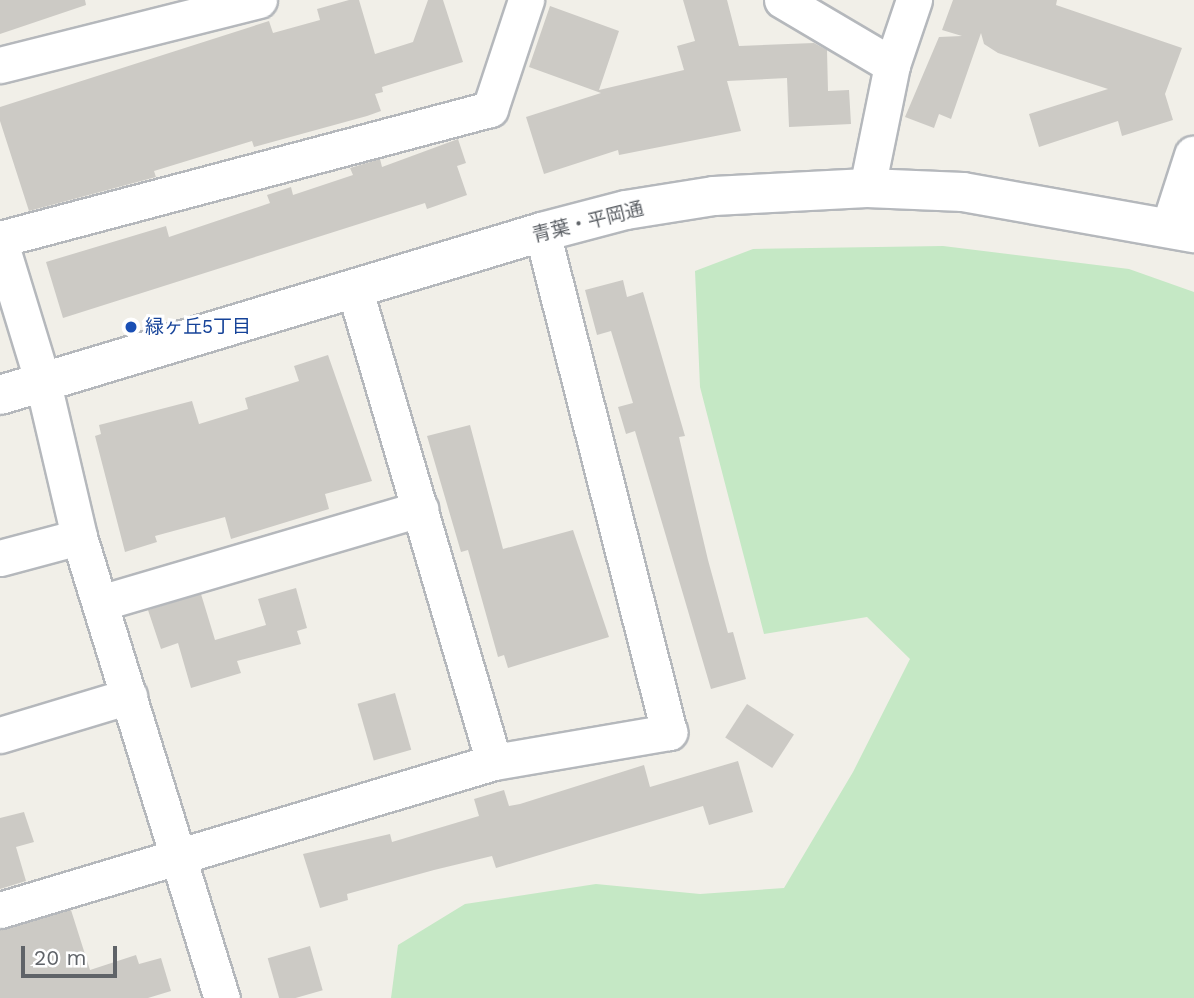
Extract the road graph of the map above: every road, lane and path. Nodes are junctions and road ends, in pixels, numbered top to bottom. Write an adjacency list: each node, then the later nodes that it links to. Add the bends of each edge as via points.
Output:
1 (259, 0): 5 (street)
2 (526, 0): 11 (street, via 490,109)
3 (782, 0): 6 (street)
4 (914, 0): 6 (street)
5 (0, 65)
6 (891, 65): 8 (street)
7 (1194, 156): 9 (street)
8 (867, 188): 9 (street, 青葉・平岡通, via 1023,200); 10 (street, 青葉・平岡通, via 714,196 626,210)
9 (1182, 230)
10 (542, 232): 12 (street, 青葉・平岡通); 21 (street, via 668,733)
11 (0, 241): 13 (street)
12 (354, 287): 13 (street, 青葉・平岡通); 15 (street)
13 (43, 383): 14 (street, 青葉・平岡通); 16 (street)
14 (0, 395)
15 (420, 509): 18 (street); 21 (street)
16 (79, 537): 17 (street); 18 (street)
17 (0, 558)
18 (100, 603): 19 (street)
19 (129, 696): 20 (street); 22 (street)
20 (0, 735)
21 (494, 762): 22 (street)
22 (178, 856): 23 (street); 24 (street)
23 (0, 910)
24 (222, 998)

